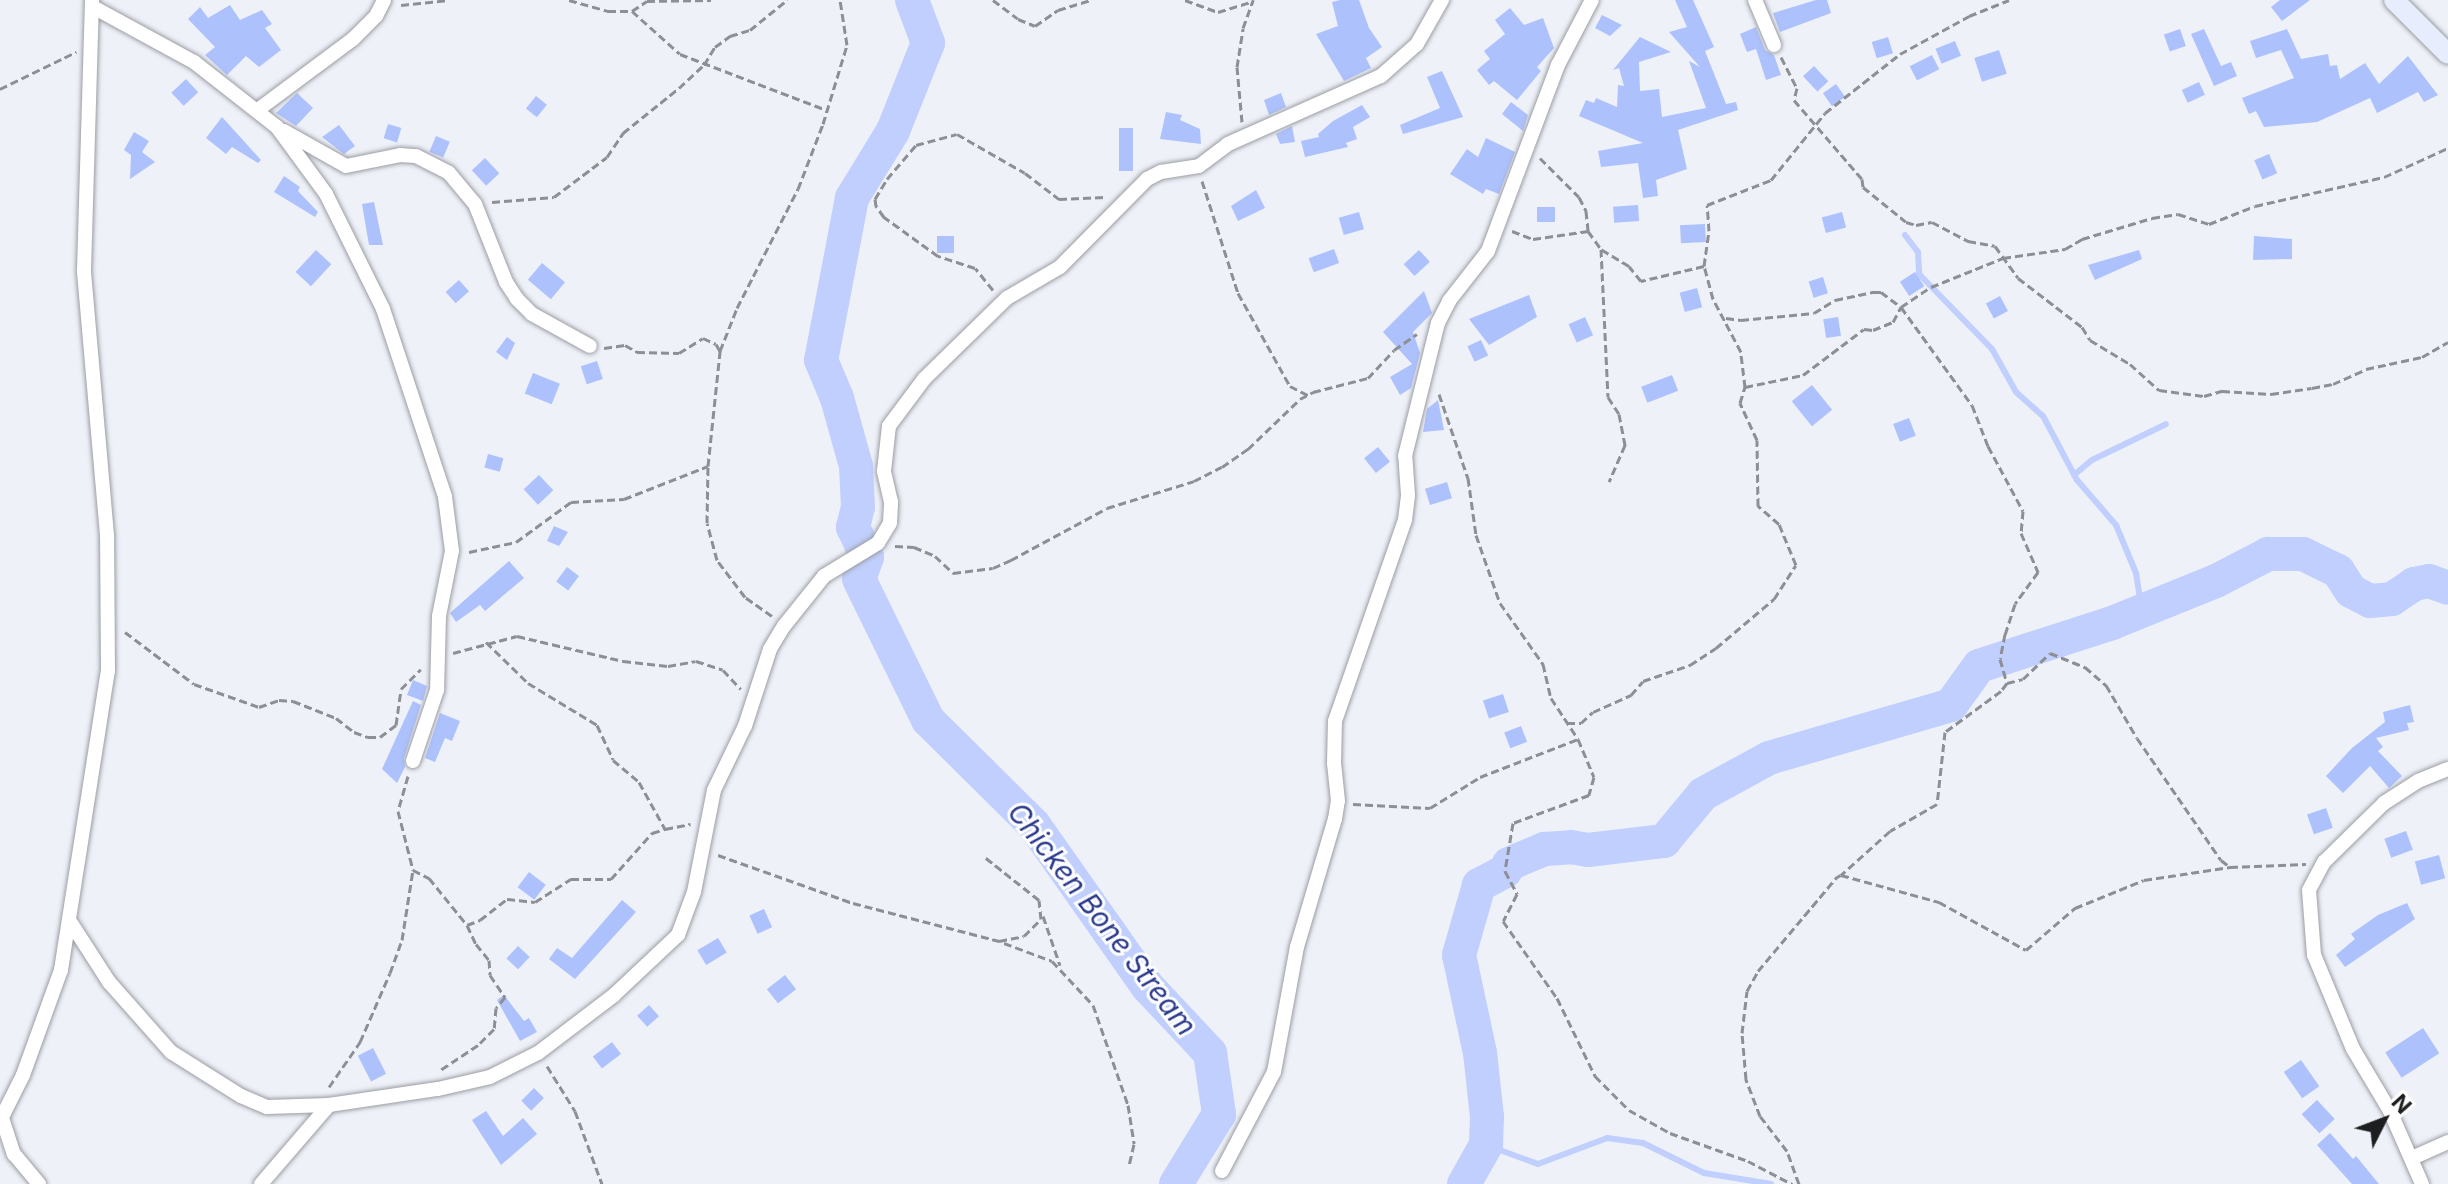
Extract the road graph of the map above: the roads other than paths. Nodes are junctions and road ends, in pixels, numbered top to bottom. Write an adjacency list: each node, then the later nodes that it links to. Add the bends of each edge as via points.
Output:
1 (1442, 0): 15 (street, via 1417,44 1381,76 1243,138 1199,166 1161,172 1129,196 1060,267 1007,298 924,379 889,426 884,471 890,523 876,544 834,567 770,649 714,790 704,851 678,935 614,995 538,1053 490,1077)
2 (1592, 0): 19 (street, via 1558,65 1496,233 1438,323 1405,456 1405,520 1335,721 1338,801 1297,947 1270,1086)
3 (1755, 0): 7 (street)
4 (2394, 0): 8 (street)
5 (384, 1): 9 (street, via 353,39)
6 (92, 3): 9 (street, via 194,62); 14 (street, via 84,270 107,535 108,671)
7 (1774, 45)
8 (2445, 47)
9 (259, 109): 10 (street)
10 (277, 127): 11 (street, via 346,166 416,156 449,173 475,204 517,299 532,314); 12 (street, via 326,194 383,309 445,497 452,551 439,616 437,690)
11 (590, 346)
12 (413, 761)
13 (2448, 769): 18 (street, via 2384,803 2324,862 2309,890 2314,955 2353,1049)
14 (71, 923): 15 (street, via 109,982 171,1052 267,1107); 16 (street, via 45,1018)
15 (329, 1105): 21 (street)
16 (1, 1120): 20 (street, via 14,1154)
17 (2448, 1142): 18 (street)
18 (2412, 1158): 22 (street)
19 (1222, 1171)
20 (39, 1184)
21 (261, 1184)
22 (2422, 1184)

